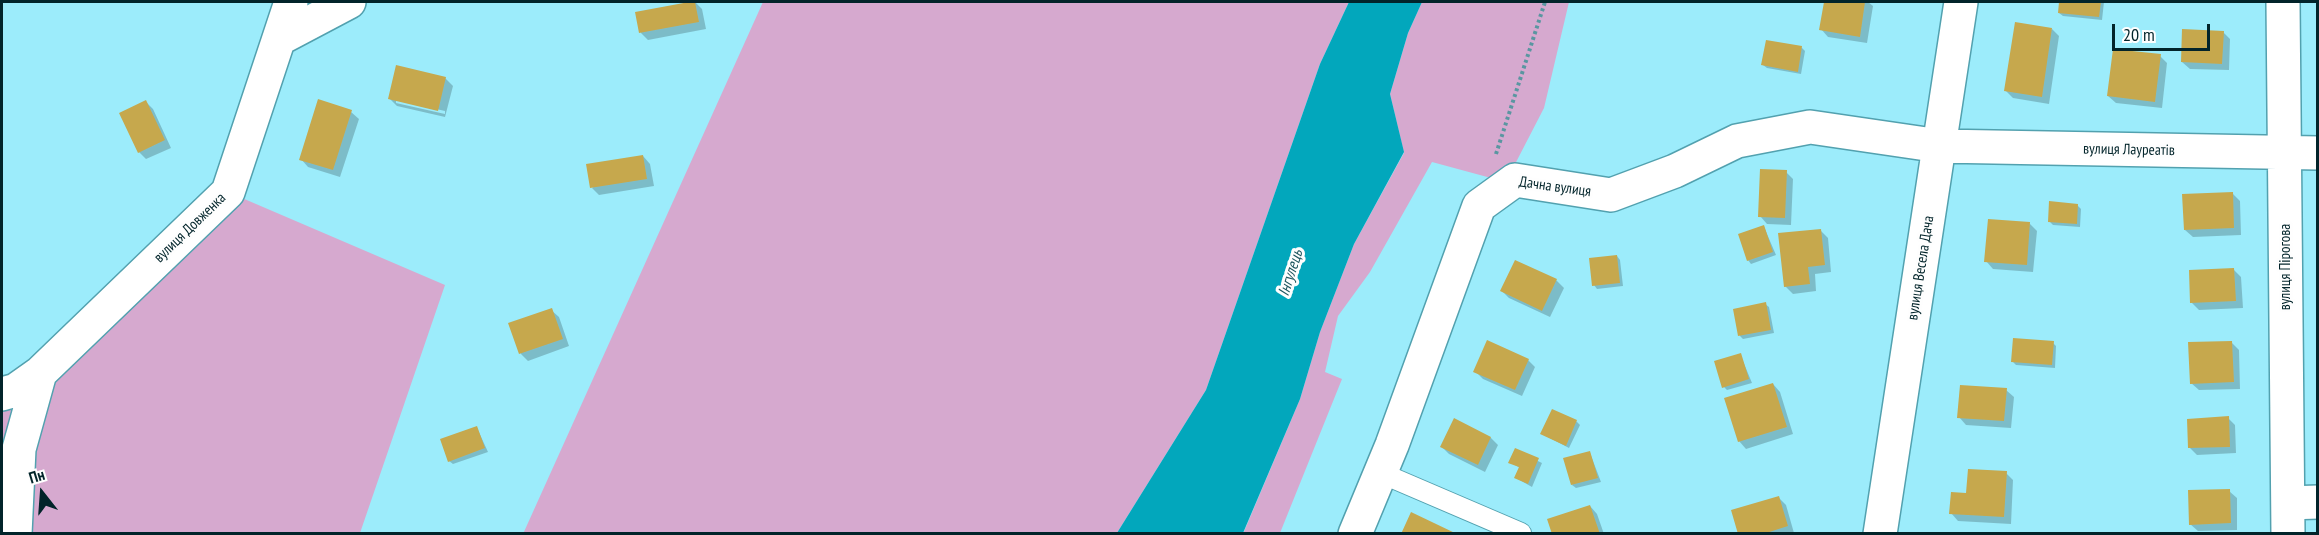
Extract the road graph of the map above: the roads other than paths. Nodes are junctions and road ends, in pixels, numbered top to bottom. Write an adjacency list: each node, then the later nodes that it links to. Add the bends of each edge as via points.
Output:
1 (291, 2): 5 (street, вулиця Довженка)
2 (349, 2): 5 (street)
3 (1961, 2): 6 (street, вулиця Весела Дача)
4 (2283, 2): 8 (street, вулиця Пірогова)
5 (279, 39): 9 (street, вулиця Довженка, via 228,192)
6 (1940, 146): 8 (street, вулиця Лауреатів); 11 (street, Дачна вулиця, via 1810,128 1737,141 1675,171 1611,195 1515,180 1479,206); 16 (street, вулиця Весела Дача)
7 (2318, 153): 8 (street, вулиця Лауреатів)
8 (2285, 154): 12 (street, вулиця Пірогова)
9 (40, 373): 10 (street, вулиця Довженка, via 16,390); 13 (street, via 19,449)
10 (2, 394)
11 (1381, 473): 14 (street); 15 (lane)
12 (2298, 513)
13 (15, 534)
14 (1355, 534)
15 (1521, 534)
16 (1880, 534)

